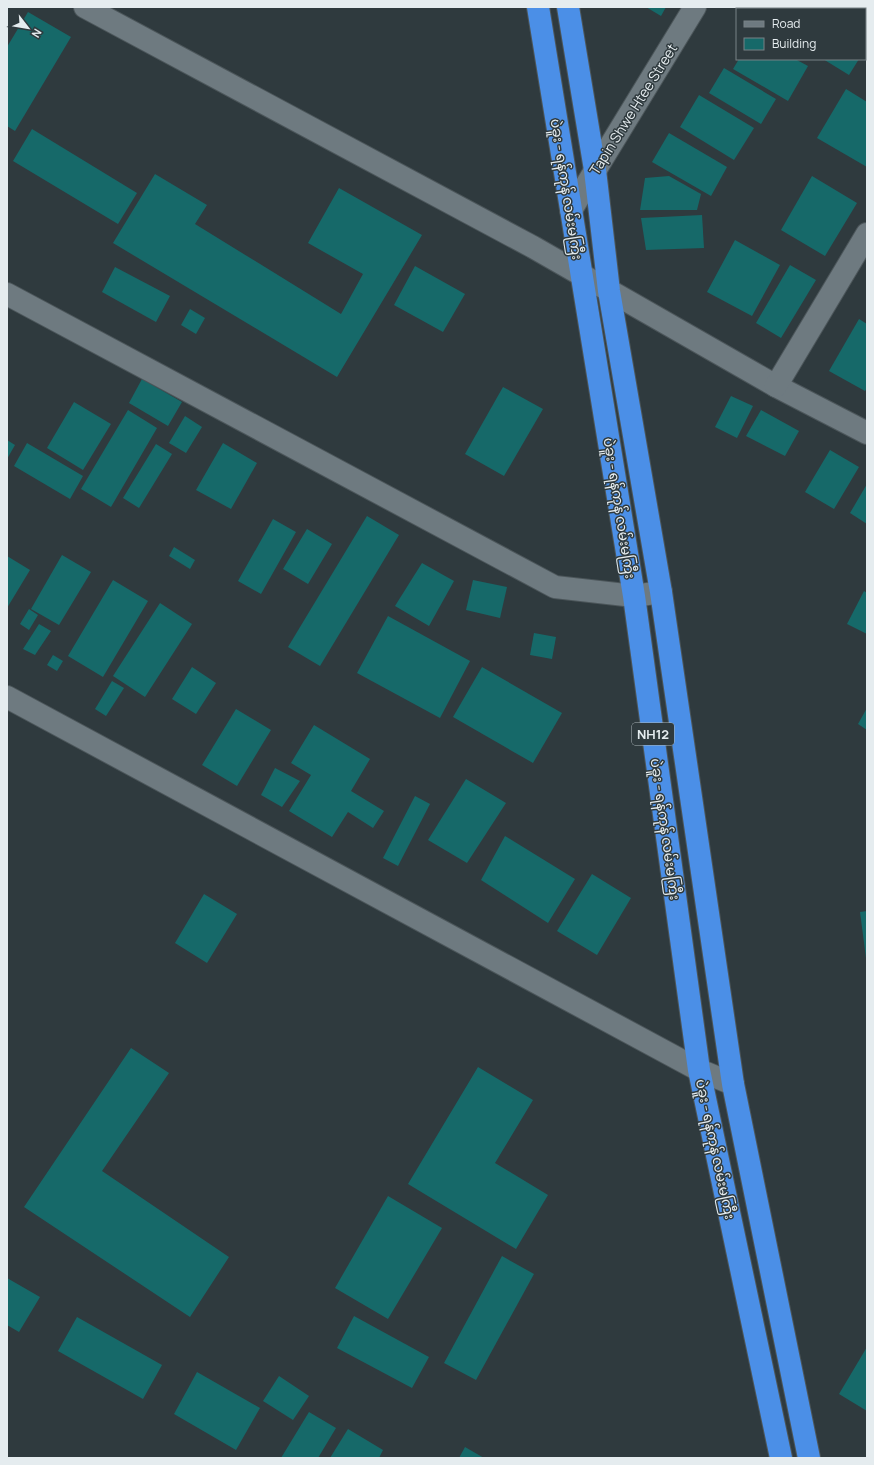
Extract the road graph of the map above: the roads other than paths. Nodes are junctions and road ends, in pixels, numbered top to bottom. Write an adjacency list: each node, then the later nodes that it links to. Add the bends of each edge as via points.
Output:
1 (85, 7): 8 (street, via 526,243)
2 (538, 7): 6 (highway, ပဲခူး - ရန်ကုန် လမ်းမကြီး / NH12)
3 (568, 7): 5 (highway, ပဲခူး - ရန်ကုန် လမ်းမကြီး / NH12)
4 (696, 7): 5 (street, Tapin Shwe Htee Street)
5 (595, 170): 6 (street, Tapin Shwe Htee Street); 9 (highway, ပဲခူး - ရန်ကုန် လမ်းမကြီး / NH12)
6 (571, 210): 8 (highway, ပဲခူး - ရန်ကုန် လမ်းမကြီး / NH12)
7 (867, 234): 11 (street)
8 (581, 276): 9 (street); 14 (highway, ပဲခူး - ရန်ကုန် လမ်းမကြီး / NH12)
9 (610, 291): 11 (street); 13 (highway, ပဲခူး - ရန်ကုန် လမ်းမကြီး / NH12)
10 (7, 294): 14 (street, via 555,587)
11 (776, 386): 12 (street)
12 (867, 433)
13 (661, 592): 14 (street); 17 (highway, ပဲခူး - ရန်ကုန် လမ်းမကြီး / NH12)
14 (634, 596): 16 (highway, ပဲခူး - ရန်ကုန် လမ်းမကြီး / NH12)
15 (7, 697): 16 (street)
16 (699, 1070): 17 (street); 18 (highway, ပဲခူး - ရန်ကုန် လမ်းမကြီး / NH12)
17 (733, 1084): 19 (highway, ပဲခူး - ရန်ကုန် လမ်းမကြီး / NH12)
18 (781, 1458)
19 (809, 1458)

